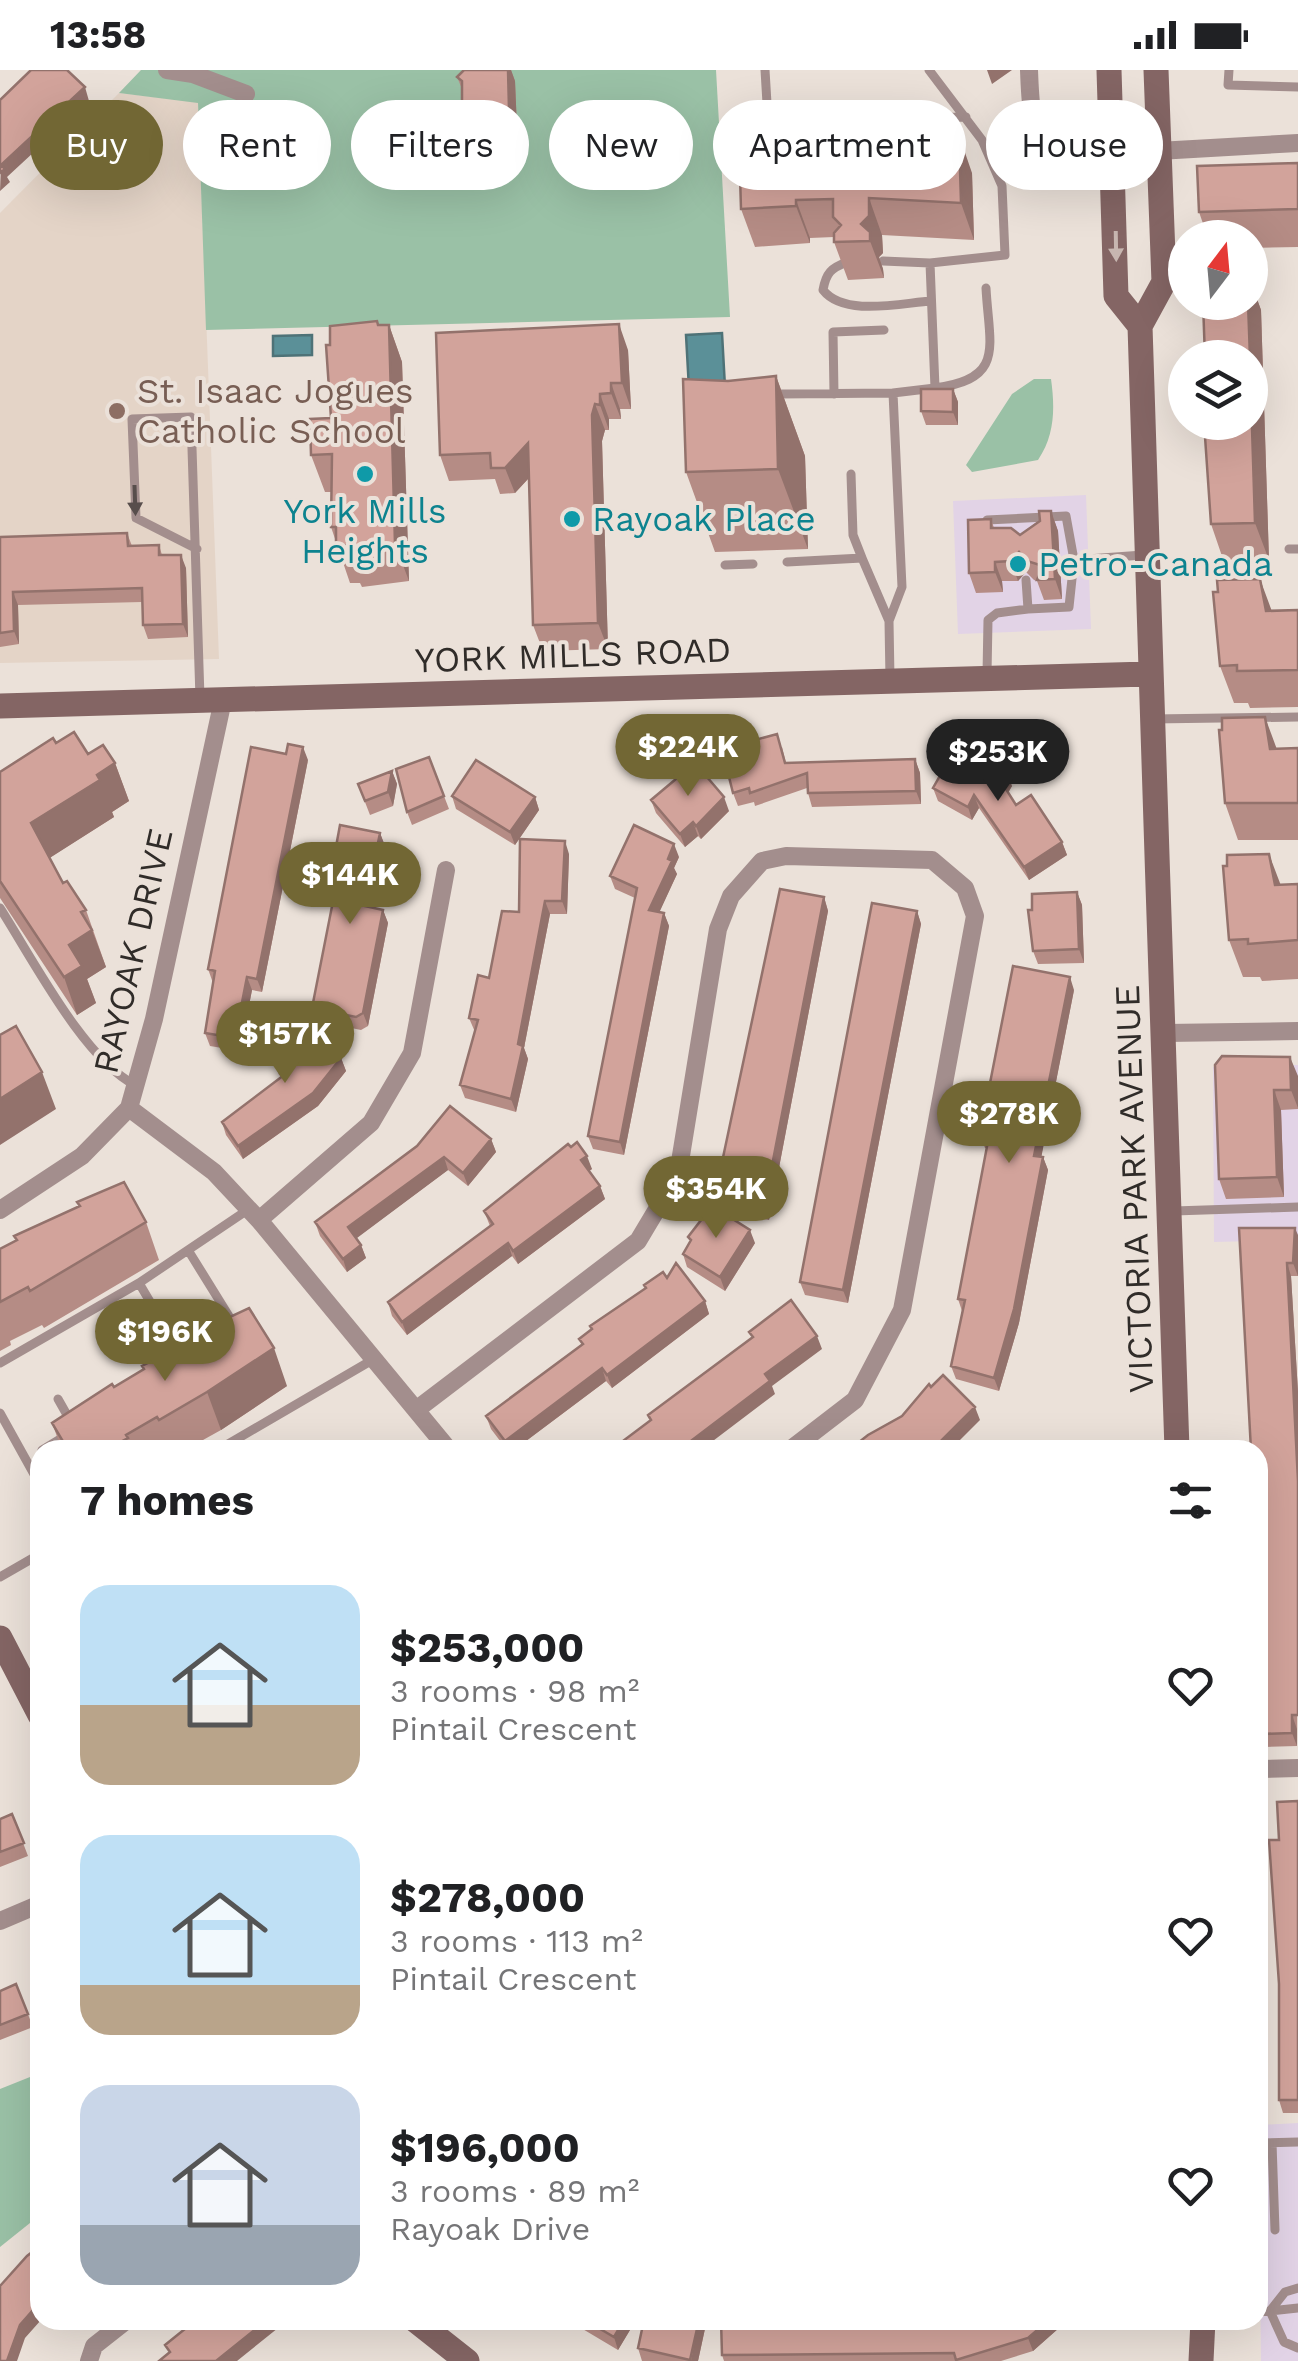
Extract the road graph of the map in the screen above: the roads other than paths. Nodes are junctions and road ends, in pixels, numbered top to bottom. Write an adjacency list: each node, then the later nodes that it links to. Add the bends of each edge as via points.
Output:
1 (167, 70): 9 (street)
2 (764, 70): 10 (lane)
3 (929, 70): 11 (lane)
4 (1029, 70): 12 (street)
5 (1109, 70): 13 (main road, VICTORIA PARK AVENUE)
6 (1156, 70): 14 (main road)
7 (1228, 70): 8 (lane, via 1228,85)
8 (1298, 87)
9 (246, 94)
10 (766, 100)
11 (953, 100)
12 (1031, 100)
13 (1111, 100)
14 (1157, 100)
15 (966, 117): 22 (lane, via 1002,186 1005,255)
16 (1298, 143): 17 (street)
17 (1163, 151)
18 (1114, 190): 25 (main road, VICTORIA PARK AVENUE, one-way to 25, via 1116,296)
19 (1160, 190): 25 (main road, via 1164,282)
20 (847, 262): 24 (lane, via 825,278 823,290 831,300 849,306)
21 (883, 262): 22 (lane)
22 (930, 264): 24 (lane)
23 (986, 288): 27 (lane, via 990,355 982,372 967,384)
24 (931, 302): 27 (lane)
25 (1140, 326): 38 (main road, VICTORIA PARK AVENUE)
26 (884, 330): 29 (lane, via 833,332)
27 (935, 388): 28 (lane)
28 (893, 393): 29 (lane); 46 (lane, via 902,587)
29 (834, 394): 30 (lane, via 779,394)
30 (766, 417)
31 (852, 474): 39 (lane, via 853,535)
32 (1025, 519): 33 (lane); 34 (lane, via 1066,516); 36 (lane)
33 (987, 520)
34 (1073, 534): 35 (lane); 40 (lane)
35 (1059, 535)
36 (1026, 536)
37 (196, 549): 37 (lane, one-way to 37, via 191,417 132,419 136,518); 50 (lane)
38 (1146, 555): 40 (lane); 47 (main road, VICTORIA PARK AVENUE)
39 (862, 558): 41 (lane); 46 (lane)
40 (1074, 560): 45 (lane, via 1069,607)
41 (787, 562)
42 (753, 564): 43 (lane)
43 (725, 565)
44 (1043, 589): 45 (lane, via 1026,586)
45 (1028, 609): 48 (lane, via 997,612 988,620)
46 (889, 621): 49 (lane)
47 (1148, 674): 48 (main road, YORK MILLS ROAD); 53 (main road, VICTORIA PARK AVENUE)
48 (987, 679): 49 (main road, YORK MILLS ROAD)
49 (890, 681): 50 (main road, YORK MILLS ROAD)
50 (212, 700): 51 (main road, YORK MILLS ROAD); 58 (street, RAYOAK DRIVE)
51 (0, 706)
52 (1298, 717): 53 (lane)
53 (1150, 720): 57 (main road, VICTORIA PARK AVENUE)
54 (446, 870): 63 (street, via 412,1053 371,1123)
55 (0, 908): 58 (lane, via 100,1058)
56 (1298, 1031): 57 (street)
57 (1166, 1033): 62 (main road, VICTORIA PARK AVENUE)
58 (136, 1085): 59 (street, RAYOAK DRIVE)
59 (129, 1108): 61 (street, via 82,1156); 63 (street, RAYOAK DRIVE, via 214,1172)
60 (1298, 1207): 62 (lane)
61 (0, 1210)
62 (1171, 1211): 77 (main road, VICTORIA PARK AVENUE)
63 (254, 1215): 64 (lane); 68 (street, RAYOAK DRIVE)
64 (188, 1250): 65 (lane); 66 (lane)
65 (139, 1283): 67 (lane); 69 (lane)
66 (232, 1322)
67 (183, 1358)
68 (374, 1359): 71 (street, RAYOAK DRIVE); 74 (lane)
69 (0, 1363)
70 (58, 1398): 73 (lane, via 75,1430)
71 (416, 1410): 75 (street, RAYOAK DRIVE); 76 (street, via 638,1241 678,1174 718,929 731,896 762,860 932,860 965,888 975,916 902,1310 855,1400)
72 (0, 1413): 79 (lane)
73 (59, 1440)
74 (235, 1440)
75 (431, 1440)
76 (803, 1440)
77 (1177, 1440)
78 (30, 1458): 79 (lane)
79 (26, 1460): 80 (lane)
80 (30, 1467)
81 (30, 1560): 82 (lane)
82 (0, 1577)
83 (1, 1644): 84 (main road)
84 (30, 1697)
85 (1298, 1768): 86 (street)
86 (1268, 1769)
87 (30, 1908): 88 (street)
88 (0, 1921)
89 (1298, 2142): 91 (lane)
90 (1268, 2143): 91 (lane)
91 (1272, 2143): 92 (lane)
92 (1274, 2230)
93 (1298, 2288): 95 (lane, via 1285,2292)
94 (1298, 2308): 95 (lane)
95 (1270, 2311): 99 (lane, via 1284,2342)
96 (114, 2330): 101 (street, via 94,2346)
97 (428, 2330): 102 (main road)
98 (1204, 2330): 100 (main road)
99 (1298, 2348)
100 (1205, 2358)
101 (89, 2361)
102 (467, 2361)

